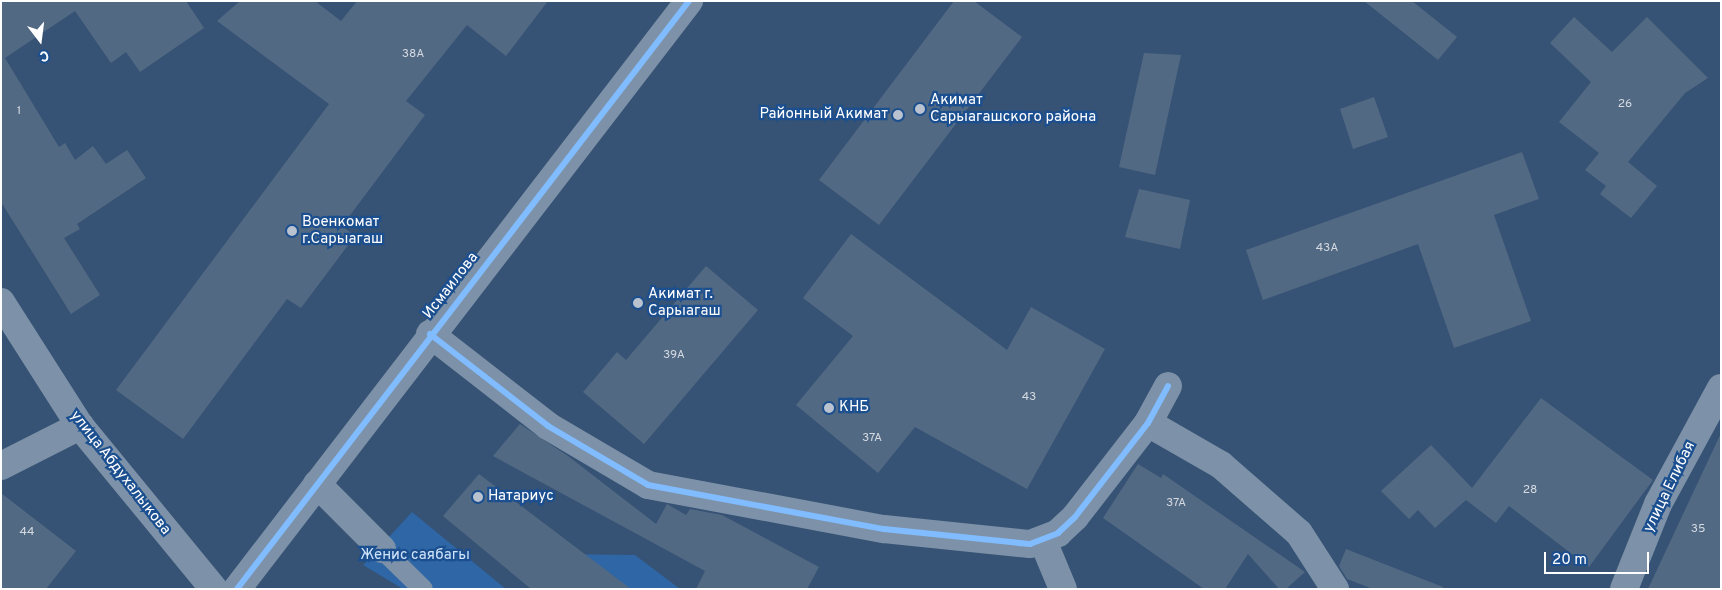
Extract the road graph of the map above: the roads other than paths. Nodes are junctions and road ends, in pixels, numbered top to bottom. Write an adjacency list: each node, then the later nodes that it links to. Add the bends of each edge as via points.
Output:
1 (688, 1): 3 (street, Исмаилова)
2 (1, 302): 7 (street, улица Абдухалыкова)
3 (430, 334): 9 (street, Исмаилова); 10 (street, via 548,426 648,485 884,529 1030,544)
4 (1168, 386): 6 (street)
5 (1721, 388): 17 (street, улица Елибая, via 1658,504)
6 (1148, 423): 10 (street, via 1075,517 1058,533); 16 (street, via 1221,465 1299,533)
7 (80, 426): 8 (street); 12 (street, улица Абдухалыкова)
8 (1, 466)
9 (317, 484): 11 (street); 13 (street, Исмаилова)
10 (1043, 541): 15 (street)
11 (382, 548): 14 (lane)
12 (214, 589)
13 (237, 589)
14 (423, 589)
15 (1063, 589)
16 (1335, 589)
17 (1624, 589)

